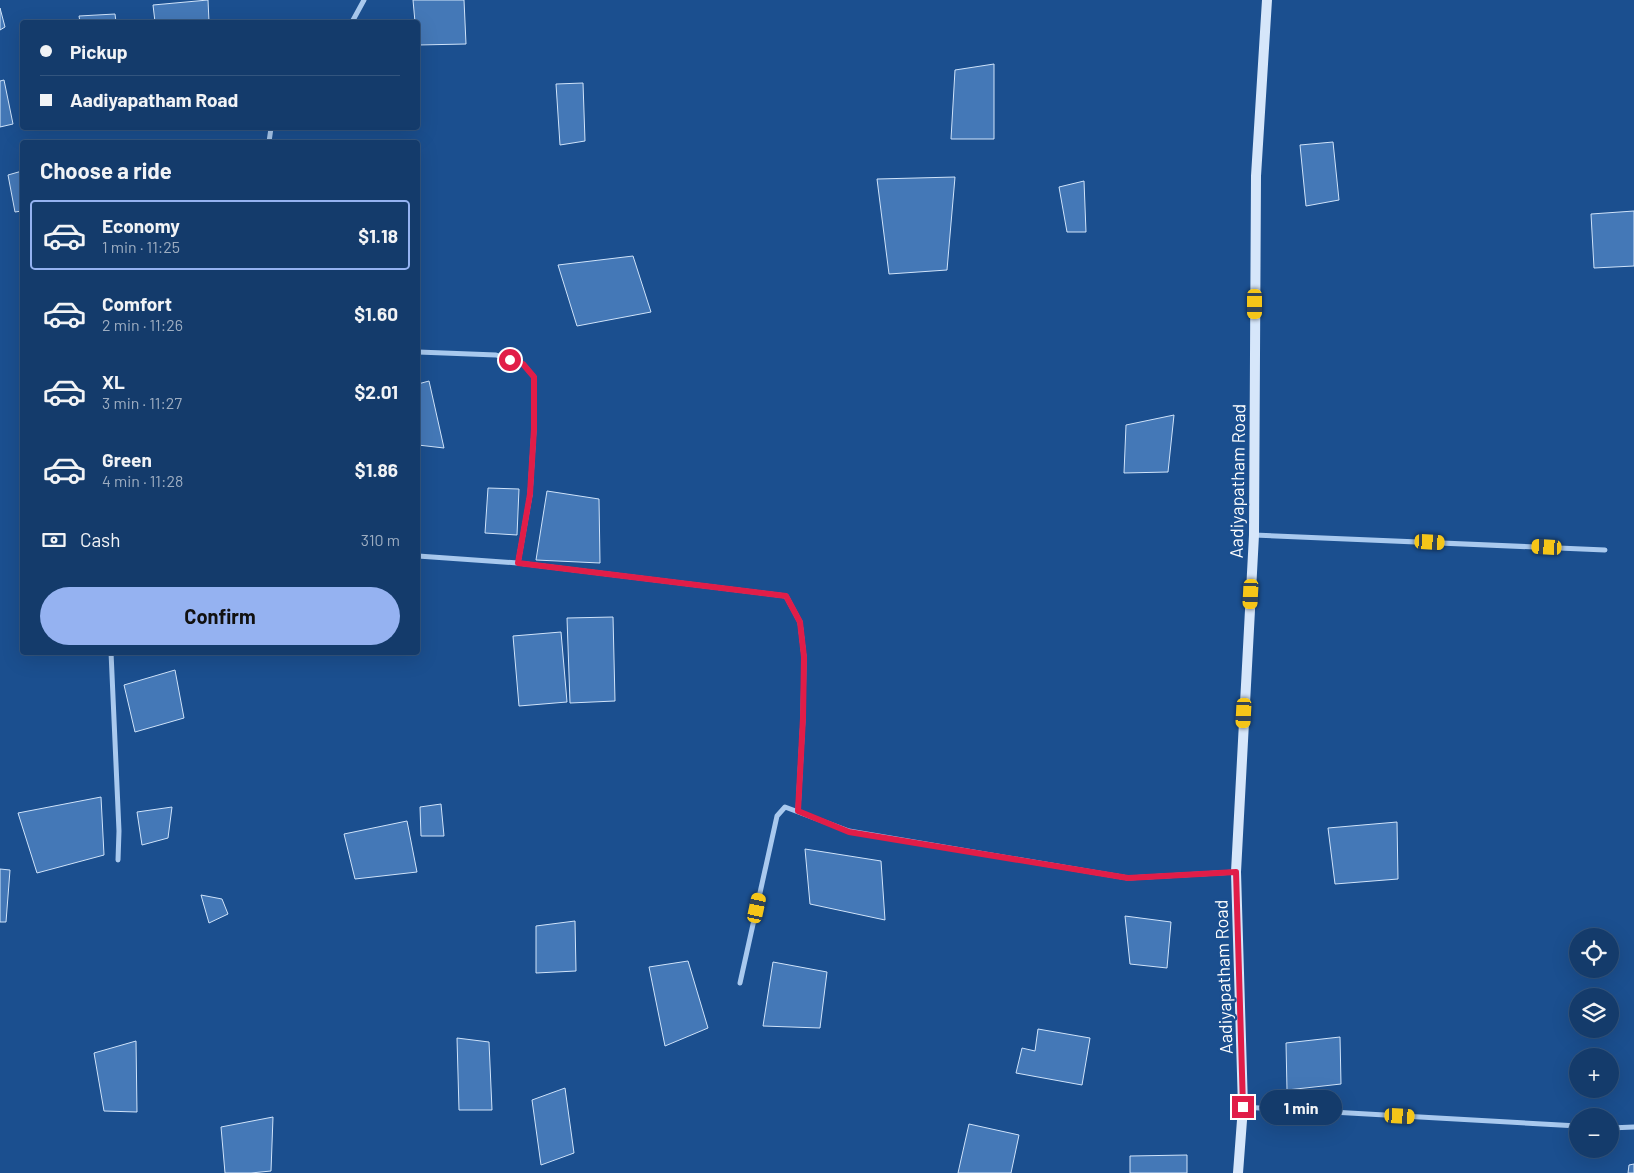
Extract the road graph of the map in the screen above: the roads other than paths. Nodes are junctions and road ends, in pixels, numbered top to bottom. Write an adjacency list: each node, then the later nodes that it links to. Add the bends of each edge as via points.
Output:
1 (364, 0): 3 (street)
2 (1267, 0): 5 (street, Aadiyapatham Road, via 1256,176)
3 (353, 20)
4 (420, 352): 8 (street, via 496,355 523,364 534,377 530,494)
5 (1254, 535): 6 (street); 12 (street, Aadiyapatham Road)
6 (1606, 550)
7 (420, 556): 8 (street)
8 (518, 563): 10 (street, via 786,596 800,622 804,657)
9 (111, 655): 11 (street)
10 (798, 811): 12 (street, via 849,832 1128,878); 13 (street, via 785,807 777,816)
11 (118, 860)
12 (1236, 872): 14 (street, Aadiyapatham Road)
13 (740, 982)
14 (1243, 1107): 15 (street); 18 (street, Aadiyapatham Road)
15 (1569, 1125)
16 (1634, 1127): 17 (street)
17 (1619, 1128)
18 (1238, 1173)

